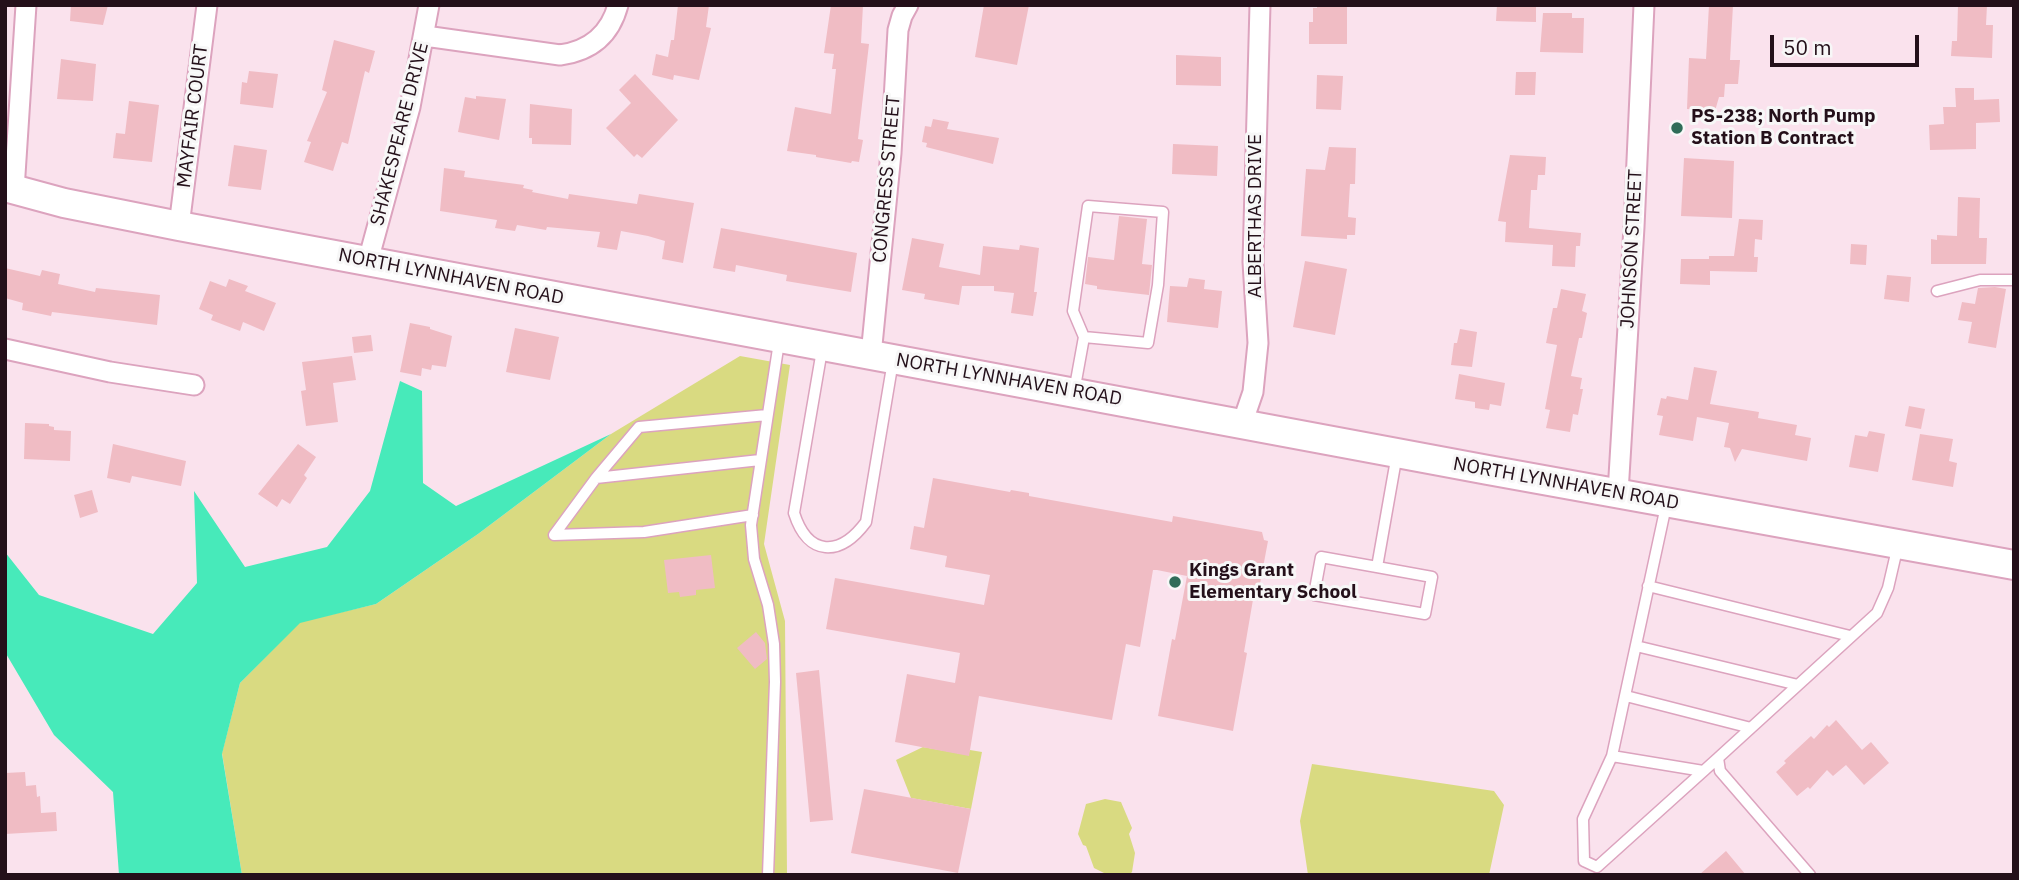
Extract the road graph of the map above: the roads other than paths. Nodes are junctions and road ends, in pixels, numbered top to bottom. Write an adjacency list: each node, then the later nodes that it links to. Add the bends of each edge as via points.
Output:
1 (26, 5): 9 (street)
2 (207, 5): 10 (street, MAYFAIR COURT)
3 (429, 5): 8 (street, SHAKESPEARE DRIVE)
4 (618, 5): 8 (street, via 606,32 576,53 560,55)
5 (908, 5): 18 (street, CONGRESS STREET, via 898,30)
6 (1260, 5): 22 (street, ALBERTHAS DRIVE, via 1253,262 1258,343 1253,392)
7 (1644, 5): 26 (street, JOHNSON STREET)
8 (425, 36): 11 (street, SHAKESPEARE DRIVE)
9 (10, 188): 10 (street, NORTH LYNNHAVEN ROAD)
10 (179, 226): 11 (street, NORTH LYNNHAVEN ROAD)
11 (368, 261): 15 (street, NORTH LYNNHAVEN ROAD)
12 (2014, 280): 13 (lane, via 1980,280)
13 (1937, 291)
14 (1083, 337): 14 (lane, via 1073,311 1088,206 1163,212 1148,343); 20 (lane)
15 (779, 338): 16 (street, NORTH LYNNHAVEN ROAD); 21 (lane)
16 (822, 346): 18 (street, NORTH LYNNHAVEN ROAD); 18 (lane, via 794,513 809,541 821,548 849,540 866,522)
17 (5, 349): 19 (street)
18 (882, 357): 20 (street, NORTH LYNNHAVEN ROAD)
19 (194, 385)
20 (1074, 392): 22 (street, NORTH LYNNHAVEN ROAD)
21 (767, 415): 24 (lane); 25 (lane, via 639,427)
22 (1242, 424): 23 (street, NORTH LYNNHAVEN ROAD)
23 (1397, 453): 26 (street, NORTH LYNNHAVEN ROAD); 31 (lane)
24 (760, 460): 25 (lane); 28 (lane)
25 (596, 478): 28 (lane, via 554,535 644,532)
26 (1618, 493): 27 (street, NORTH LYNNHAVEN ROAD)
27 (1667, 502): 29 (street, NORTH LYNNHAVEN ROAD); 32 (lane)
28 (753, 514): 41 (lane, via 754,559 774,644)
29 (1898, 544): 30 (street, NORTH LYNNHAVEN ROAD); 33 (lane, via 1877,612)
30 (2014, 565)
31 (1377, 567): 31 (lane, via 1432,577 1425,614 1314,595 1321,557)
32 (1648, 586): 33 (lane); 34 (lane)
33 (1850, 636): 35 (lane)
34 (1636, 646): 35 (lane); 36 (lane)
35 (1798, 685): 37 (lane)
36 (1626, 696): 37 (lane); 38 (lane)
37 (1751, 728): 39 (lane)
38 (1612, 756): 40 (lane); 40 (lane, via 1583,819 1584,861 1597,867)
39 (1718, 758): 40 (lane); 42 (lane, via 1720,771)
40 (1703, 772)
41 (768, 875)
42 (1810, 875)

